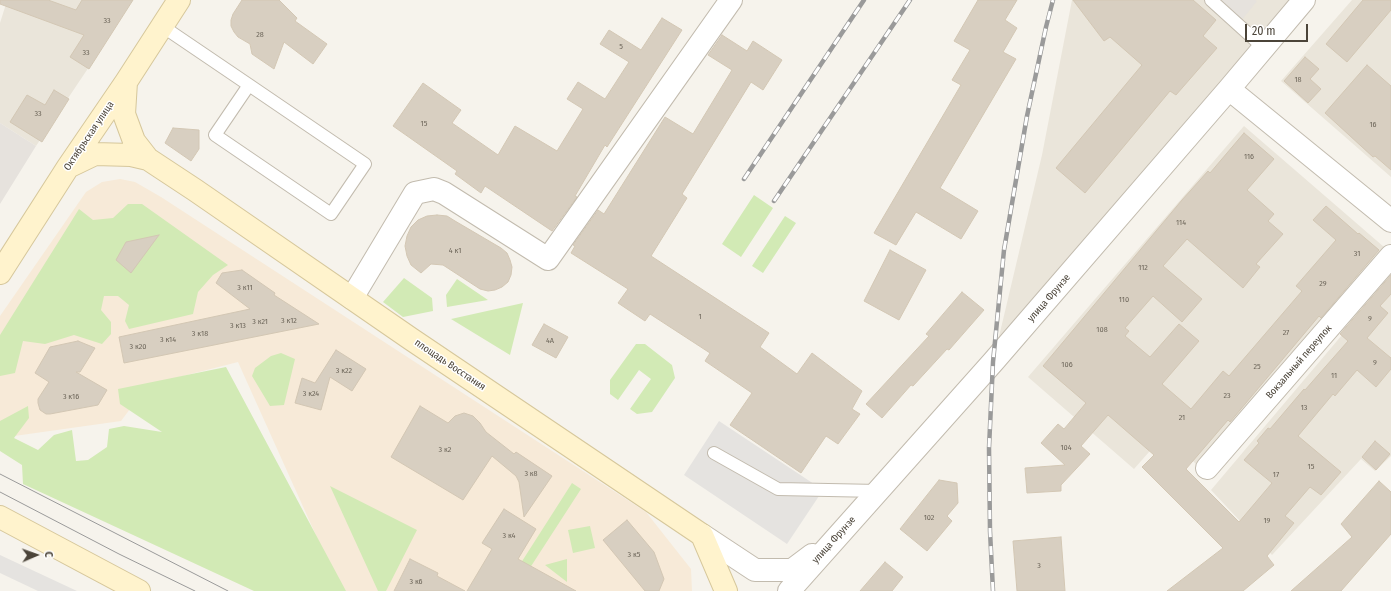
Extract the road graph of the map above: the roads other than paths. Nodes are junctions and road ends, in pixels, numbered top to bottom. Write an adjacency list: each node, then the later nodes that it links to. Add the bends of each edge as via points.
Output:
1 (179, 0): 5 (main road, Октябрьская улица)
2 (731, 0): 15 (street, via 548,259 434,189 415,193)
3 (1211, 0): 6 (lane)
4 (1304, 0): 6 (street, улица Фрунзе)
5 (162, 26): 7 (main road, Октябрьская улица); 8 (lane)
6 (1264, 48): 9 (street, улица Фрунзе)
7 (126, 82): 10 (main road, площадь Восстания, via 124,114 134,142); 11 (main road, Октябрьская улица)
8 (249, 85): 8 (lane, via 365,164 331,214 215,135)
9 (1229, 89): 12 (street); 18 (street, улица Фрунзе)
10 (148, 159): 11 (main road, площадь Восстания, via 130,155 95,154); 15 (main road, площадь Восстания)
11 (68, 166): 14 (main road, Октябрьская улица)
12 (1391, 221)
13 (1391, 256): 17 (street, Вокзальный переулок)
14 (0, 273)
15 (352, 298): 20 (main road, площадь Восстания)
16 (714, 453): 18 (lane, via 778,489)
17 (1207, 468)
18 (879, 491): 21 (street, улица Фрунзе)
19 (0, 517): 22 (main road)
20 (702, 535): 21 (street, via 755,570 792,570); 23 (main road)
21 (837, 537): 24 (street, улица Фрунзе)
22 (139, 591)
23 (726, 591)
24 (789, 591)

